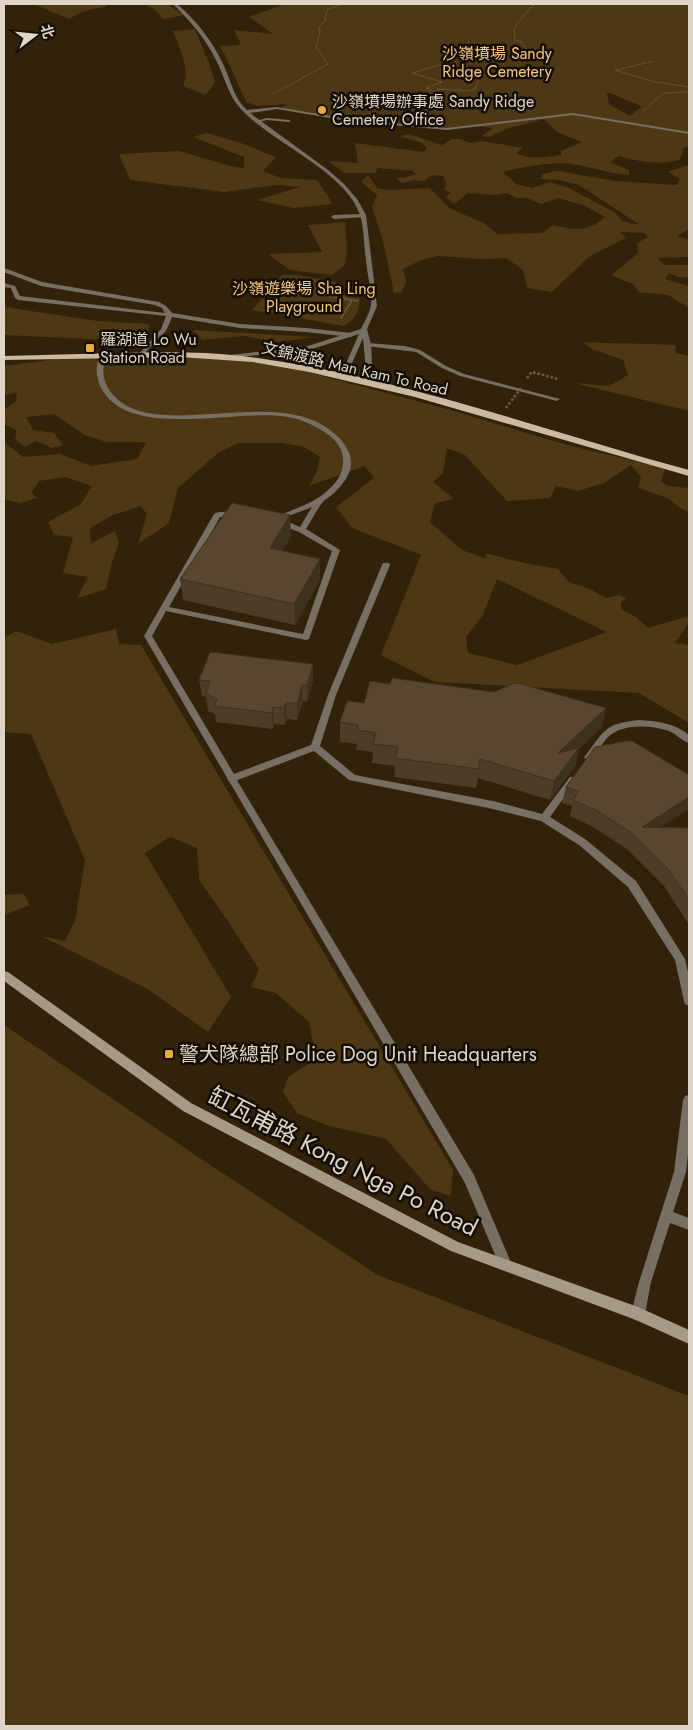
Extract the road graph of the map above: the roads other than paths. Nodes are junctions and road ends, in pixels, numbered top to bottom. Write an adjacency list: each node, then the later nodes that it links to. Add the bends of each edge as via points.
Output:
1 (175, 4): 2 (street, via 194,22 220,64 240,107)
2 (246, 112): 3 (street); 5 (street, via 277,108 348,120 458,129 573,114)
3 (258, 120): 4 (street); 6 (street, via 342,184 357,201)
4 (289, 121)
5 (689, 133)
6 (363, 216): 7 (street); 13 (street, via 374,306)
7 (334, 217)
8 (4, 270): 9 (street)
9 (26, 279): 11 (street); 12 (street, via 157,303)
10 (4, 286): 11 (street)
11 (13, 287): 12 (street, via 18,298)
12 (170, 315): 14 (street, via 240,326); 17 (street, via 164,330)
13 (364, 330): 14 (street); 15 (street); 20 (street)
14 (351, 335): 18 (street, via 309,348)
15 (368, 345): 21 (street); 22 (street, via 418,351 462,375)
16 (104, 354): 17 (main road, 文錦渡路 Man Kam To Road); 19 (main road, 文錦渡路 Man Kam To Road); 24 (street, via 99,363 106,393 135,411 175,418 276,414 309,421 327,430 341,442 347,467 341,482)
17 (141, 355): 18 (main road, 文錦渡路 Man Kam To Road)
18 (229, 357): 20 (main road, 文錦渡路 Man Kam To Road)
19 (4, 358)
20 (343, 377): 21 (main road, 文錦渡路 Man Kam To Road)
21 (370, 383): 23 (main road, 文錦渡路 Man Kam To Road)
22 (557, 399)
23 (689, 473)
24 (320, 500): 27 (street); 28 (street)
25 (246, 517): 30 (street, via 218,514)
26 (264, 518): 27 (street)
27 (274, 520): 28 (street)
28 (302, 530): 30 (street, via 336,550 306,637)
29 (386, 565): 32 (street, via 332,695)
30 (163, 608): 33 (street, via 148,636)
31 (689, 740): 34 (street, via 665,725 630,724 608,732)
32 (315, 747): 33 (street); 34 (street, via 352,778)
33 (232, 779): 40 (street, via 470,1180)
34 (544, 818): 36 (street, via 582,842 632,884 680,959)
35 (4, 975): 40 (street, 缸瓦甫路 Kong Nga Po Road, via 188,1107 455,1247)
36 (689, 1001)
37 (689, 1100): 38 (street, via 680,1172)
38 (667, 1216): 39 (street); 41 (street)
39 (689, 1224)
40 (506, 1265): 41 (street, 缸瓦甫路 Kong Nga Po Road)
41 (638, 1314): 42 (street, 缸瓦甫路 Kong Nga Po Road)
42 (689, 1337)

